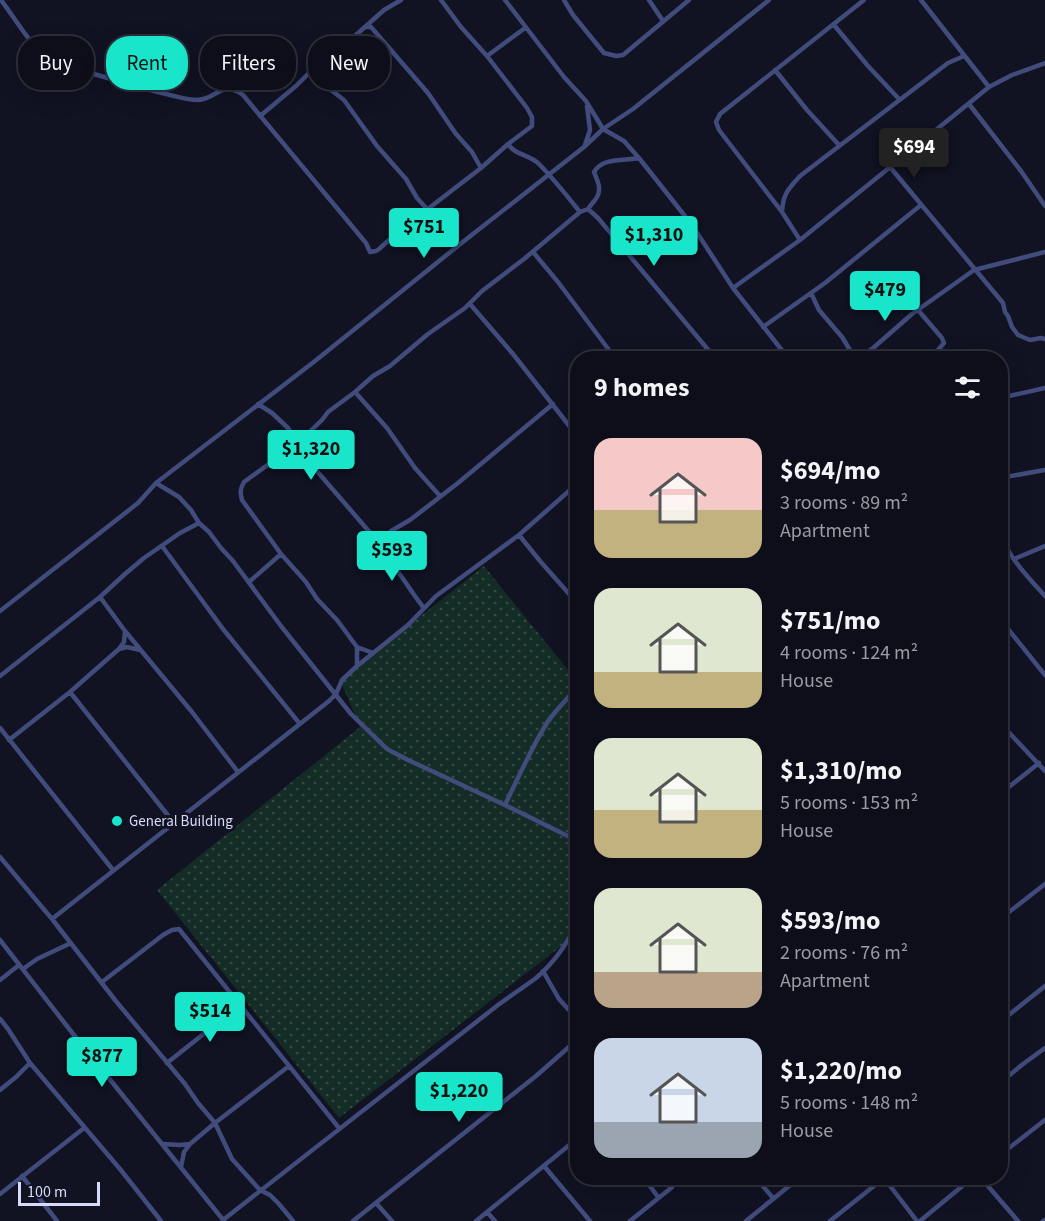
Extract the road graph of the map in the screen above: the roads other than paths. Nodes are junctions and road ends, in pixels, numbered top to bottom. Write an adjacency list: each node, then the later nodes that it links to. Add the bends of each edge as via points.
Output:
1 (1, 0): 26 (street, via 38,50 60,66 189,100 236,89)
2 (401, 0): 13 (street)
3 (441, 0): 16 (street)
4 (505, 0): 14 (street)
5 (564, 0): 11 (street, via 604,53 611,55 623,55)
6 (650, 0): 11 (street)
7 (689, 0): 11 (street)
8 (769, 0): 27 (street)
9 (864, 0): 12 (street)
10 (921, 0): 17 (street)
11 (663, 21)
12 (834, 25): 19 (street); 23 (street)
13 (365, 27): 15 (street); 33 (street, via 377,33 428,93)
14 (525, 28): 16 (street); 24 (street)
15 (354, 36)
16 (488, 56): 28 (street, via 532,117 532,126)
17 (964, 56): 21 (street); 23 (street)
18 (1045, 63): 21 (street)
19 (775, 70): 29 (street); 40 (street, via 720,114 716,122)
20 (308, 73): 26 (street)
21 (989, 87): 25 (street)
22 (331, 90): 38 (street, via 344,100)
23 (899, 99): 29 (street)
24 (586, 101): 27 (street); 30 (street, via 590,130)
25 (969, 104): 32 (street); 36 (street)
26 (260, 116): 38 (street, via 370,252)
27 (603, 129): 30 (street); 31 (street, via 624,141)
28 (507, 144): 33 (street); 34 (street, via 538,163)
29 (839, 145): 40 (street, via 787,190)
30 (584, 147): 34 (street)
31 (639, 158): 37 (street, via 596,168 599,192); 45 (street, via 692,225)
32 (890, 167): 35 (street); 41 (street)
33 (481, 168): 38 (street)
34 (548, 175): 39 (street); 60 (street)
35 (921, 205): 44 (street); 46 (street)
36 (1045, 206)
37 (588, 209): 39 (street); 52 (street)
38 (428, 210)
39 (580, 212): 42 (street)
40 (782, 212): 41 (street)
41 (800, 240): 45 (street)
42 (533, 252): 47 (street); 51 (street)
43 (1045, 252): 44 (street)
44 (975, 270): 48 (street); 50 (street, via 1003,303 1018,335 1030,340)
45 (733, 288): 49 (street)
46 (811, 293): 49 (street); 54 (street)
47 (470, 304): 58 (street); 61 (street)
48 (918, 310): 55 (street); 56 (street, via 944,342)
49 (763, 327): 53 (street)
50 (1045, 339)
51 (610, 351)
52 (709, 351)
53 (782, 351)
54 (851, 351)
55 (869, 351)
56 (937, 351)
57 (1045, 388): 59 (street)
58 (355, 392): 63 (street, via 328,412); 68 (street)
59 (1008, 396)
60 (258, 404): 63 (street, via 280,420); 66 (street)
61 (553, 404): 62 (street); 68 (street)
62 (570, 426)
63 (298, 443): 71 (street, via 316,470); 75 (street, via 244,482 240,493)
64 (1045, 470): 65 (street)
65 (1008, 477)
66 (156, 483): 69 (street, via 179,497); 82 (street, via 138,503)
67 (570, 490): 70 (street)
68 (440, 496): 71 (street)
69 (199, 523): 72 (street); 77 (street)
70 (519, 535): 78 (street); 81 (street)
71 (379, 543): 81 (street)
72 (162, 546): 80 (street); 95 (street)
73 (1045, 546): 76 (street)
74 (1008, 549): 76 (street)
75 (281, 554): 77 (street); 85 (street)
76 (1014, 559): 79 (street)
77 (249, 582): 93 (street)
78 (570, 595)
79 (1045, 596)
80 (100, 597): 84 (street); 91 (street)
81 (424, 608): 88 (street)
82 (0, 610)
83 (1008, 629): 90 (street)
84 (126, 631): 86 (street); 87 (street)
85 (357, 647): 88 (street); 89 (street)
86 (119, 649): 87 (street); 92 (street)
87 (141, 650): 101 (street)
88 (373, 654): 89 (street)
89 (357, 666): 93 (street, via 342,680)
90 (1045, 675)
91 (0, 676)
92 (70, 692): 98 (street); 104 (street)
93 (336, 694): 95 (street); 103 (street, via 387,749)
94 (570, 696): 103 (street, via 545,726)
95 (300, 724): 101 (street)
96 (0, 728): 98 (street)
97 (1008, 731): 99 (street)
98 (9, 741): 107 (street)
99 (1038, 763): 100 (street); 102 (street)
100 (1045, 771)
101 (238, 772): 104 (street)
102 (1008, 787)
103 (505, 805): 105 (street)
104 (174, 823): 107 (street)
105 (570, 837)
106 (0, 857): 110 (street)
107 (113, 870): 110 (street)
108 (1045, 884): 109 (street)
109 (1008, 913)
110 (52, 919): 113 (street)
111 (570, 937): 115 (street)
112 (0, 940): 114 (street)
113 (71, 943): 114 (street); 118 (street)
114 (21, 967): 117 (street); 136 (street)
115 (543, 971): 116 (street); 119 (street)
116 (535, 978): 119 (street); 135 (street)
117 (0, 980)
118 (102, 982): 121 (street, via 163,935 179,929); 128 (street)
119 (549, 982): 122 (street)
120 (1045, 986): 123 (street)
121 (240, 1005): 128 (street); 129 (street)
122 (570, 1011)
123 (1008, 1016)
124 (0, 1019): 127 (street)
125 (570, 1046): 155 (street)
126 (1045, 1048): 130 (street)
127 (30, 1063): 131 (street); 134 (street)
128 (167, 1063): 133 (street)
129 (289, 1066): 133 (street); 135 (street)
130 (1008, 1076)
131 (0, 1090)
132 (1045, 1120): 139 (street)
133 (216, 1123): 137 (street); 151 (street, via 232,1159)
134 (84, 1128): 142 (street); 158 (street)
135 (339, 1128): 151 (street)
136 (161, 1143): 137 (street); 141 (street)
137 (190, 1144): 141 (street)
138 (570, 1145): 140 (street)
139 (1008, 1149)
140 (544, 1166): 156 (street); 165 (street)
141 (181, 1167): 159 (street)
142 (21, 1176): 152 (street); 157 (street)
143 (649, 1185): 153 (street)
144 (674, 1185): 153 (street)
145 (760, 1185): 154 (street)
146 (790, 1185): 154 (street)
147 (875, 1185): 168 (street)
148 (890, 1185): 169 (street)
149 (963, 1185): 169 (street)
150 (987, 1185): 170 (street)
151 (260, 1191): 159 (street); 160 (street, via 270,1195)
152 (0, 1194)
153 (658, 1197): 166 (street)
154 (773, 1198): 167 (street)
155 (376, 1203): 161 (street); 162 (street)
156 (487, 1212): 163 (street); 164 (street)
157 (57, 1221)
158 (161, 1221)
159 (223, 1221)
160 (293, 1221)
161 (353, 1221)
162 (392, 1221)
163 (476, 1221)
164 (495, 1221)
165 (590, 1221)
166 (630, 1221)
167 (747, 1221)
168 (830, 1221)
169 (919, 1221)
170 (1018, 1221)

